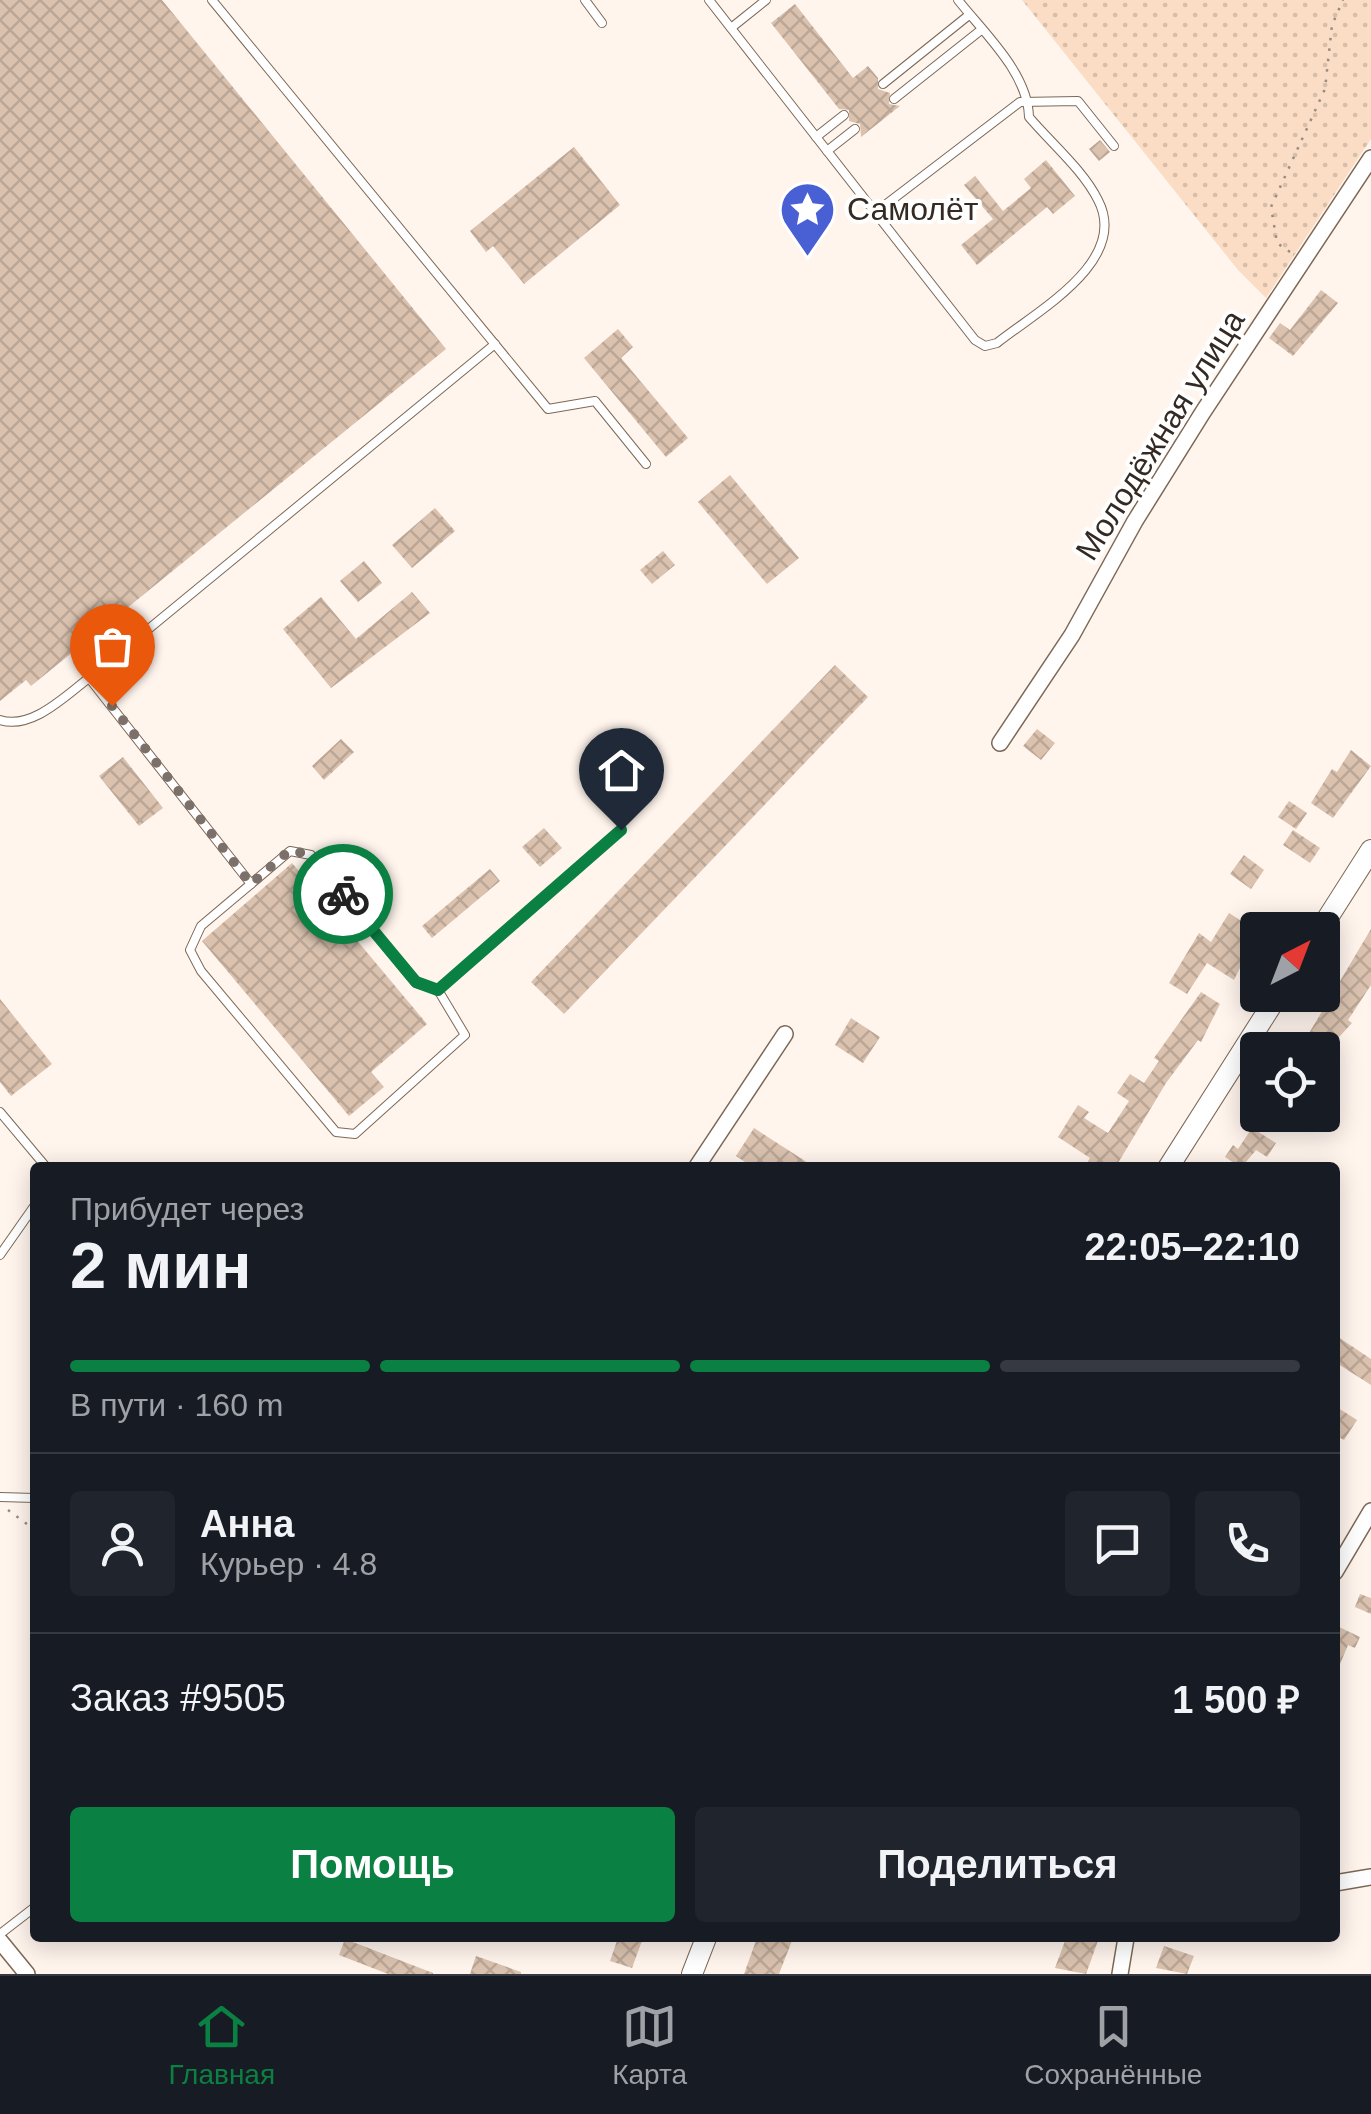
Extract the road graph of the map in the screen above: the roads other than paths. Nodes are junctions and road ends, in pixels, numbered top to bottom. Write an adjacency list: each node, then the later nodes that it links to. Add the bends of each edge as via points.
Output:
1 (212, 0): 20 (lane)
2 (584, 0): 7 (lane)
3 (708, 0): 8 (lane)
4 (766, 0): 8 (lane)
5 (958, 0): 6 (lane)
6 (970, 15): 9 (lane); 10 (lane)
7 (602, 23)
8 (731, 28): 15 (lane)
9 (980, 30): 11 (lane); 12 (lane, via 1016,74)
10 (883, 84)
11 (894, 98)
12 (1029, 102): 16 (lane, via 1078,101); 19 (lane, via 1020,102); 19 (lane, via 1029,117 1098,199 1106,223 1094,265 996,343 975,340)
13 (844, 115): 15 (lane)
14 (856, 129): 17 (lane)
15 (816, 137): 17 (lane)
16 (1114, 146)
17 (827, 152): 19 (lane)
18 (1371, 158): 24 (street, Молодёжная улица, via 1203,412)
19 (876, 212)
20 (494, 344): 21 (lane, via 548,409 594,401); 22 (lane)
21 (646, 464)
22 (89, 678): 23 (lane, via 38,716 12,724); 27 (lane)
23 (0, 720)
24 (1000, 743)
25 (621, 830): 29 (lane)
26 (1371, 850): 28 (street)
27 (251, 884): 29 (lane, via 290,850 311,855 416,982); 29 (lane, via 201,926 190,950 200,971 336,1132 355,1134 465,1034)
28 (1331, 912)
29 (438, 990)
30 (1267, 1012): 35 (street)
31 (784, 1034): 34 (street)
32 (0, 1112): 33 (lane)
33 (42, 1162)
34 (700, 1162)
35 (1172, 1162)
36 (30, 1212): 37 (lane)
37 (0, 1255)
38 (30, 1498): 39 (lane)
39 (0, 1501)
40 (1371, 1512): 41 (street)
41 (1340, 1564)
42 (1371, 1877): 43 (street)
43 (1340, 1882)
44 (30, 1911): 45 (lane)
45 (0, 1938): 48 (street)
46 (704, 1942): 49 (street)
47 (1125, 1942): 50 (street)
48 (27, 1974)
49 (692, 1974)
50 (1120, 1974)

